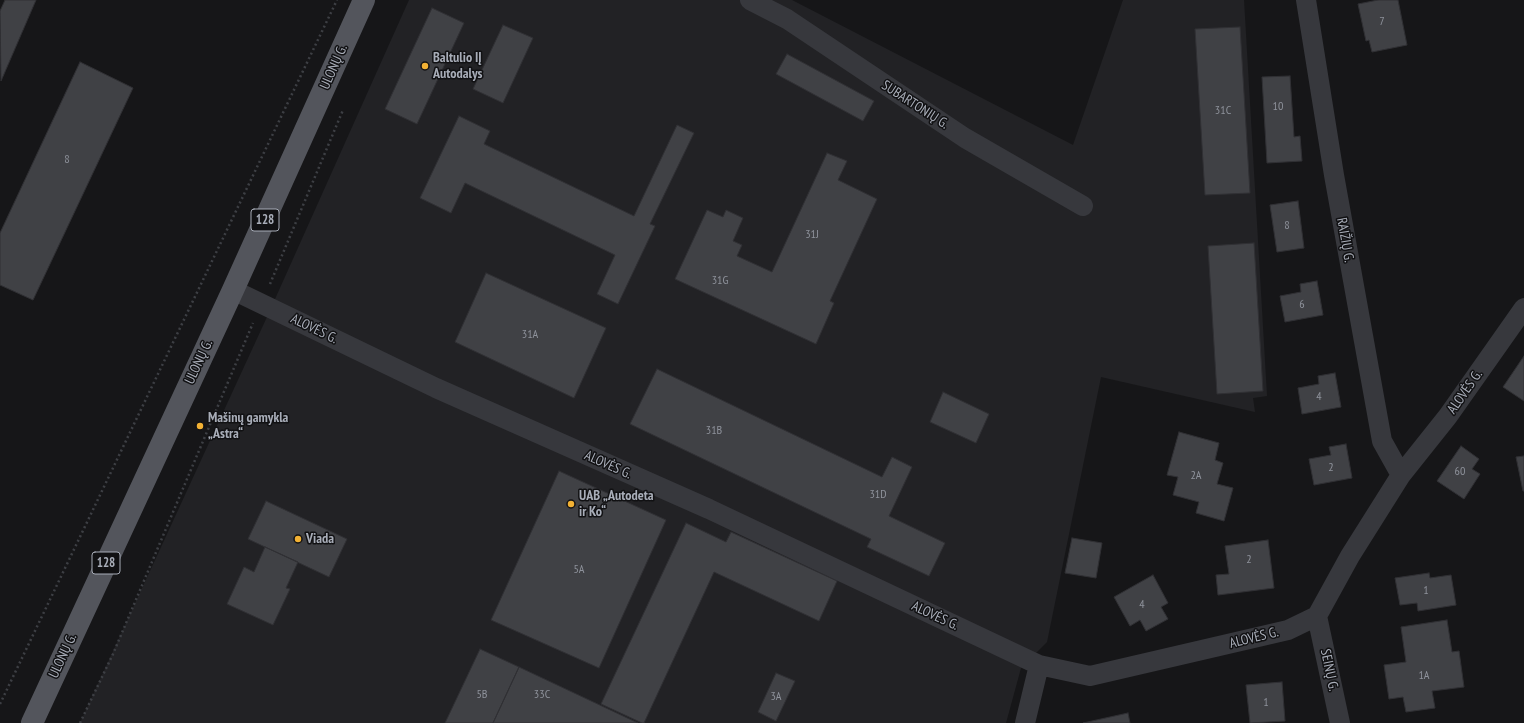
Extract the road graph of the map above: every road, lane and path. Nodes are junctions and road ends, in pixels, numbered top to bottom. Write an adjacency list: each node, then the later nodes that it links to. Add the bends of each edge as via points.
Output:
1 (337, 0): 13 (path)
2 (364, 0): 7 (main road, ULONŲ G. / 128)
3 (750, 0): 6 (street, SUBARTONIŲ G., via 787,19 965,138)
4 (1306, 0): 10 (street, RAIŽIŲ G., via 1334,176 1382,441)
5 (344, 110): 8 (path)
6 (1083, 206)
7 (233, 290): 8 (street, ALOVĖS G.); 14 (main road, ULONŲ G. / 128)
8 (261, 303): 12 (street, ALOVĖS G., via 436,388 709,509); 15 (path, via 113,654)
9 (1524, 308): 10 (street, ALOVĖS G., via 1448,416)
10 (1401, 474): 11 (street, ALOVĖS G., via 1350,556)
11 (1317, 616): 12 (street, ALOVĖS G., via 1288,630 1090,676); 17 (street, SEINŲ G.)
12 (1039, 665): 16 (street)
13 (0, 704)
14 (32, 723)
15 (80, 723)
16 (1025, 723)
17 (1340, 723)

